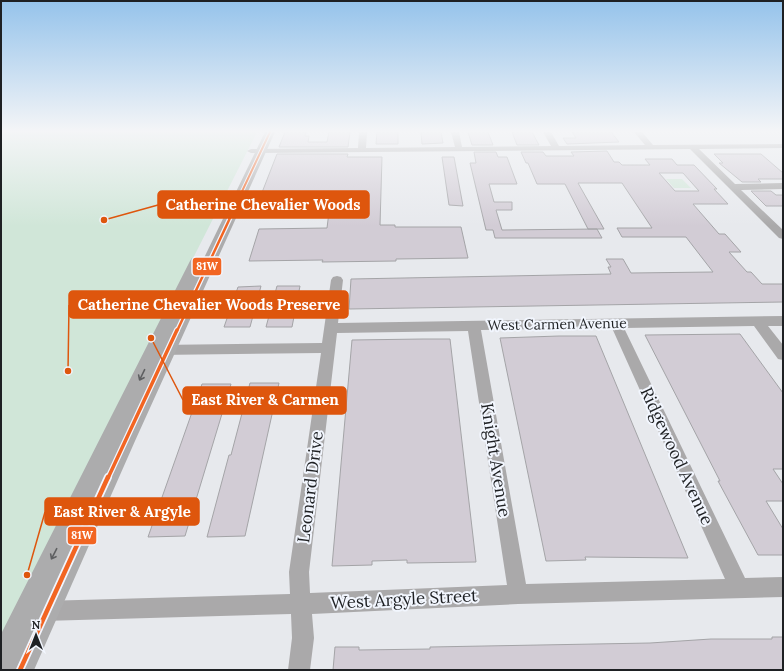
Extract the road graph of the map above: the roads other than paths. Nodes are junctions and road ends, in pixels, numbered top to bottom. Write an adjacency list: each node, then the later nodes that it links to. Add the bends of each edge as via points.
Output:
1 (250, 163): 13 (main road)
2 (709, 163): 4 (street)
3 (783, 186): 4 (street)
4 (733, 187): 5 (street)
5 (783, 236)
6 (337, 280): 11 (street, Leonard Drive)
7 (757, 321): 8 (street, West Carmen Avenue); 9 (street, West Carmen Avenue); 14 (street)
8 (783, 321)
9 (616, 324): 10 (street, West Carmen Avenue); 16 (street, Ridgewood Avenue)
10 (474, 326): 11 (street, West Carmen Avenue); 17 (street, Knight Avenue)
11 (331, 328): 12 (street, Leonard Drive)
12 (328, 348): 13 (street); 18 (street, Leonard Drive, via 299,572)
13 (161, 350): 19 (main road); 20 (main road, one-way to 20)
14 (783, 355)
15 (783, 587): 16 (street, West Argyle Street)
16 (739, 588): 17 (street, West Argyle Street)
17 (518, 594): 18 (street, West Argyle Street)
18 (301, 604): 19 (street, West Argyle Street); 23 (street, Leonard Drive, via 303,638)
19 (47, 611): 20 (street, West Argyle Street); 22 (main road)
20 (25, 612): 21 (main road)
21 (1, 662)
22 (20, 670)
23 (299, 670)

